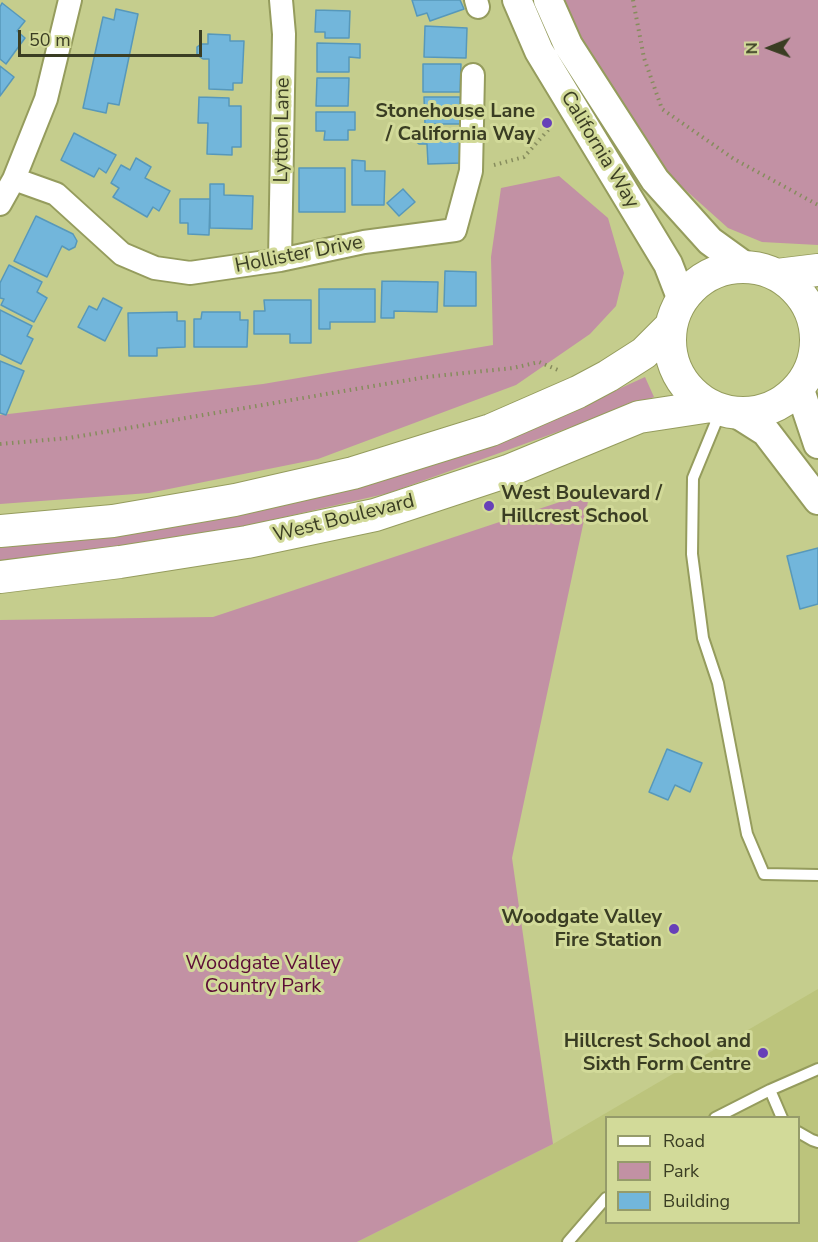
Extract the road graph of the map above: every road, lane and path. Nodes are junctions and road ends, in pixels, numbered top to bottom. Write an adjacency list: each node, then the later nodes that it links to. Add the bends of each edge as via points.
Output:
1 (281, 0): 12 (street, Lytton Lane, via 284,34)
2 (517, 0): 16 (street, California Way, via 538,51 668,264)
3 (548, 0): 13 (street, California Way, via 568,45 655,180 710,241)
4 (633, 0): 11 (path, via 644,58 662,109 734,159)
5 (64, 2): 9 (street, via 46,99)
6 (473, 75): 8 (street, Hollister Drive)
7 (549, 129): 8 (path, via 524,158)
8 (471, 171): 12 (street, Hollister Drive, via 455,230 364,242)
9 (14, 179): 10 (street); 12 (street, Hollister Drive, via 56,194 122,254 155,268 190,273)
10 (0, 204)
11 (818, 205)
12 (280, 260)
13 (746, 267): 15 (main road); 16 (main road, via 710,275 690,290)
14 (818, 270): 15 (main road)
15 (777, 275): 17 (main road, via 791,284 811,311 816,344)
16 (677, 313): 18 (main road, via 644,353); 19 (main road, via 670,342 678,373 692,392)
17 (810, 369): 19 (main road, via 786,399 771,408 754,413); 21 (street)
18 (578, 392): 20 (path, via 566,373 540,362 426,377 69,438); 23 (main road, via 491,430 353,472 235,500 113,521)
19 (723, 410): 22 (street, via 766,432); 24 (main road, West Boulevard, via 639,417 508,471 375,515 247,542); 25 (lane, via 693,478 692,554 703,638 718,683 747,834 764,874)
20 (0, 444)
21 (818, 444)
22 (818, 500)
23 (0, 531)
24 (0, 577)
25 (818, 875)
26 (818, 1069): 27 (lane)
27 (770, 1090): 28 (lane); 29 (lane)
28 (719, 1116)
29 (781, 1116)
30 (800, 1133): 31 (lane)
31 (818, 1142)
32 (605, 1199): 33 (lane)
33 (568, 1242)

